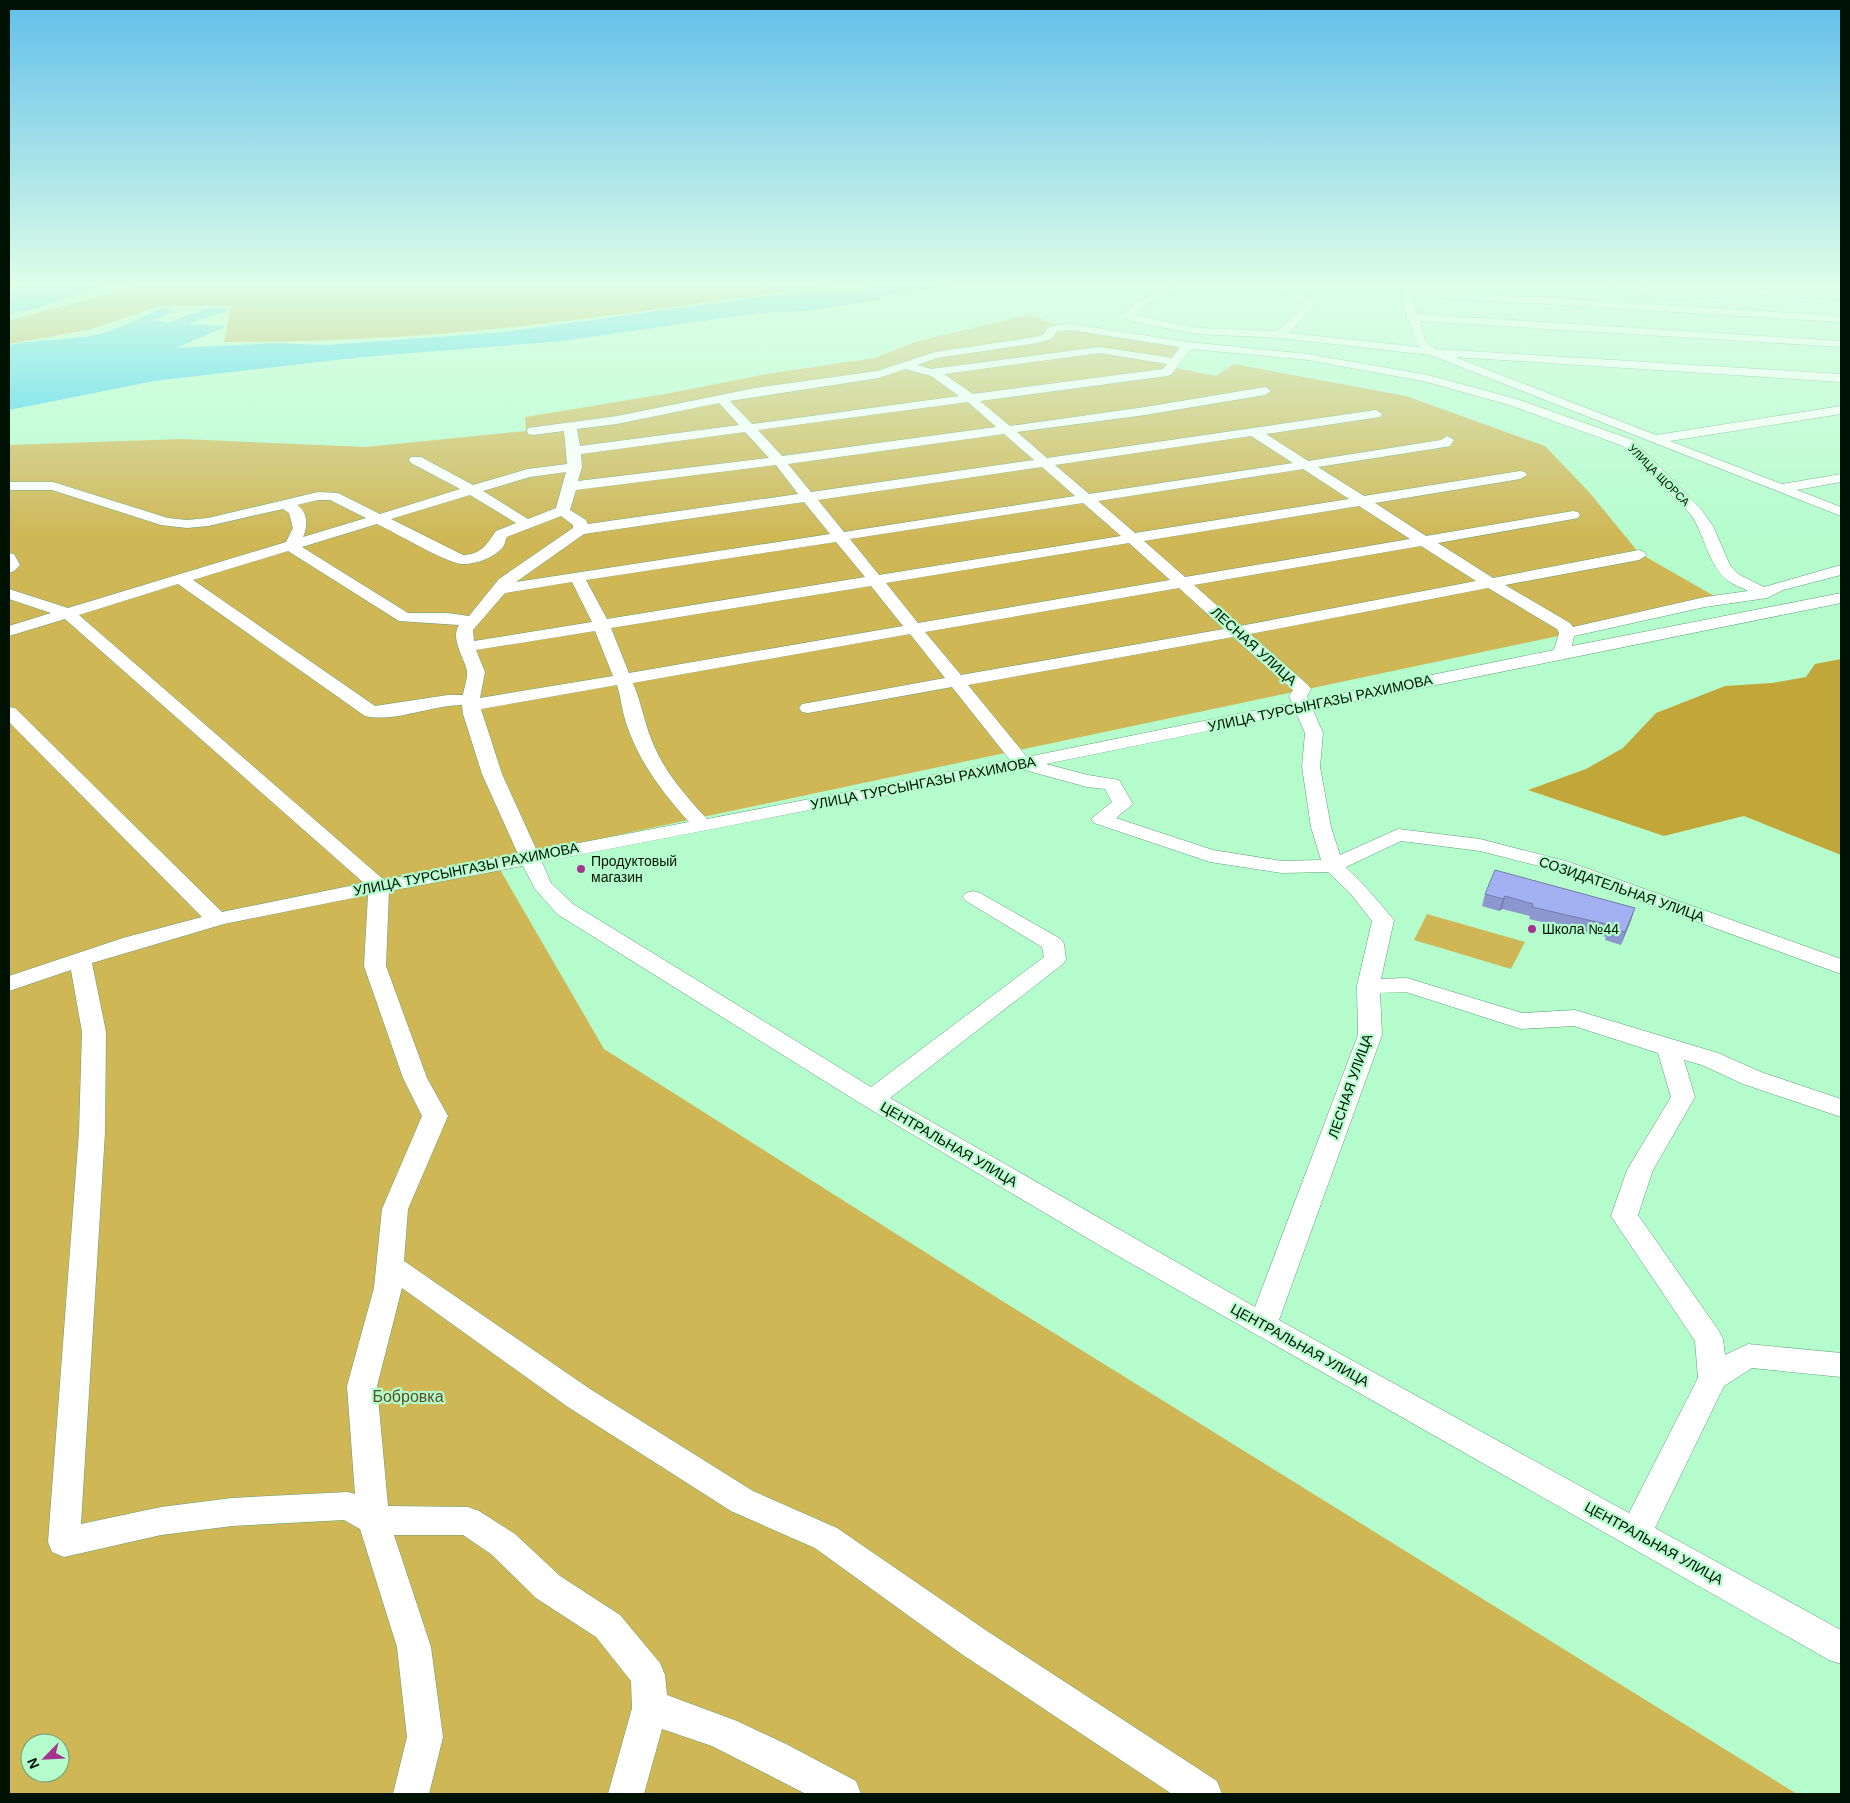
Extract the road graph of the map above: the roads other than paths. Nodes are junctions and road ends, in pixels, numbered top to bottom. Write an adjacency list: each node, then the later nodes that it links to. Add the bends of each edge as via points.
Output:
1 (895, 369): 12 (street)
2 (920, 369): 8 (street, ЛЕСНАЯ УЛИЦА)
3 (954, 369): 8 (street)
4 (1169, 369): 13 (street, via 1167,372)
5 (1374, 369): 14 (street, УЛИЦА ЩОРСА, via 1428,379)
6 (1476, 369): 11 (street, УЛИЦА ЩОРСА)
7 (1702, 369): 9 (street)
8 (932, 372): 13 (street, ЛЕСНАЯ УЛИЦА)
9 (1841, 378)
10 (1265, 391): 19 (street)
11 (1545, 396): 14 (street); 22 (street, УЛИЦА ЩОРСА)
12 (721, 398): 17 (street, via 631,418); 18 (street)
13 (970, 398): 18 (street); 19 (street, ЛЕСНАЯ УЛИЦА)
14 (1513, 402): 24 (street, УЛИЦА ЩОРСА)
15 (1841, 410): 22 (street)
16 (1376, 414): 21 (street)
17 (570, 427): 20 (street); 25 (street)
18 (748, 428): 25 (street); 27 (street)
19 (1005, 430): 27 (street); 28 (street, ЛЕСНАЯ УЛИЦА)
20 (533, 431)
21 (1254, 432): 28 (street); 29 (street)
22 (1655, 439): 24 (street); 34 (street, УЛИЦА ЩОРСА)
23 (1447, 440): 29 (street, via 1445,443)
24 (1628, 443): 60 (street, УЛИЦА ЩОРСА, via 1696,512 1706,526 1723,567 1733,577)
25 (575, 459): 33 (street); 35 (street)
26 (416, 460): 35 (street)
27 (779, 461): 33 (street, via 621,483); 36 (street)
28 (1044, 462): 36 (street); 37 (street, ЛЕСНАЯ УЛИЦА)
29 (1305, 465): 37 (street); 38 (street)
30 (1520, 475): 38 (street)
31 (1841, 478): 34 (street)
32 (9, 486): 39 (street, via 53,486 166,522 187,524)
33 (571, 486): 40 (street)
34 (1781, 488): 41 (street, УЛИЦА ЩОРСА)
35 (472, 490): 43 (street); 44 (street)
36 (808, 497): 45 (street); 46 (street)
37 (1086, 499): 46 (street); 47 (street, ЛЕСНАЯ УЛИЦА)
38 (1360, 500): 47 (street); 48 (street)
39 (285, 504): 43 (street, via 333,496); 49 (street, via 296,511 300,528)
40 (562, 511): 44 (street); 45 (street, via 581,523)
41 (1841, 512)
42 (1573, 516): 48 (street)
43 (380, 518): 44 (street, via 460,559 469,560 498,545 501,534); 49 (street)
44 (527, 524)
45 (580, 530): 59 (street)
46 (839, 537): 54 (street); 56 (street)
47 (1132, 538): 56 (street); 57 (street, ЛЕСНАЯ УЛИЦА)
48 (1423, 541): 57 (street); 58 (street)
49 (291, 546): 55 (street); 65 (street, via 405,618)
50 (1639, 555): 58 (street)
51 (9, 557): 52 (street, via 12,565)
52 (9, 568)
53 (1841, 570): 60 (street)
54 (577, 577): 59 (street); 66 (street)
55 (181, 579): 64 (street); 75 (street, via 371,712 448,700)
56 (875, 580): 66 (street); 67 (street)
57 (1182, 582): 67 (street); 69 (street, ЛЕСНАЯ УЛИЦА)
58 (1490, 583): 69 (street); 70 (street, via 1564,626)
59 (499, 589): 65 (street)
60 (1764, 593): 63 (street); 70 (street, via 1705,602)
61 (9, 594): 64 (street)
62 (1841, 598): 63 (street, УЛИЦА ТУРСЫНГАЗЫ РАХИМОВА)
63 (1805, 605): 72 (street, УЛИЦА ТУРСЫНГАЗЫ РАХИМОВА)
64 (67, 613): 68 (street); 83 (street)
65 (473, 622): 71 (street, via 465,628)
66 (601, 624): 71 (street); 73 (street)
67 (914, 629): 73 (street); 74 (street)
68 (9, 631)
69 (1238, 631): 74 (street); 77 (street, ЛЕСНАЯ УЛИЦА, via 1302,688 1298,696)
70 (1567, 633): 72 (street)
71 (466, 647): 75 (street, ЦЕНТРАЛЬНАЯ УЛИЦА, via 476,672)
72 (1562, 653): 77 (street, УЛИЦА ТУРСЫНГАЗЫ РАХИМОВА)
73 (623, 678): 75 (street); 80 (street, via 646,749 668,787)
74 (957, 681): 76 (street); 79 (street)
75 (472, 702): 81 (street, ЦЕНТРАЛЬНАЯ УЛИЦА, via 472,714 492,774)
76 (808, 708)
77 (1302, 708): 79 (street, УЛИЦА ТУРСЫНГАЗЫ РАХИМОВА); 82 (street, ЛЕСНАЯ УЛИЦА, via 1314,733 1311,767 1320,827)
78 (9, 712): 85 (street)
79 (1023, 764): 80 (street, УЛИЦА ТУРСЫНГАЗЫ РАХИМОВА); 82 (street, СОЗИДАТЕЛЬНАЯ УЛИЦА, via 1087,781 1112,784 1123,804 1101,819 1210,856 1282,866)
80 (702, 825): 81 (street, УЛИЦА ТУРСЫНГАЗЫ РАХИМОВА)
81 (530, 856): 83 (street, УЛИЦА ТУРСЫНГАЗЫ РАХИМОВА); 91 (street, ЦЕНТРАЛЬНАЯ УЛИЦА, via 542,884 565,909)
82 (1333, 866): 87 (street, СОЗИДАТЕЛЬНАЯ УЛИЦА, via 1398,835 1480,845 1562,866); 89 (street, ЛЕСНАЯ УЛИЦА, via 1383,920)
83 (379, 886): 85 (street, УЛИЦА ТУРСЫНГАЗЫ РАХИМОВА); 93 (street, via 376,966 415,1078 436,1116 394,1209)
84 (973, 897): 91 (street, via 1053,944 1054,959)
85 (217, 919): 86 (street, УЛИЦА ТУРСЫНГАЗЫ РАХИМОВА)
86 (80, 959): 88 (street, УЛИЦА ТУРСЫНГАЗЫ РАХИМОВА); 97 (street, via 94,1032 92,1132 64,1542 161,1521 232,1512 348,1506)
87 (1841, 967)
88 (9, 984)
89 (1368, 986): 90 (street, via 1408,985 1521,1021 1575,1018); 94 (street, ЛЕСНАЯ УЛИЦА, via 1370,1034)
90 (1668, 1048): 92 (street, via 1710,1059 1752,1078); 96 (street, via 1683,1097 1640,1170 1624,1216 1709,1339)
91 (872, 1099): 94 (street, ЦЕНТРАЛЬНАЯ УЛИЦА)
92 (1841, 1108)
93 (390, 1265): 97 (street, via 388,1288 362,1386); 104 (street, via 579,1398 742,1501 826,1538 975,1643)
94 (1263, 1325): 98 (street, ЦЕНТРАЛЬНАЯ УЛИЦА)
95 (1841, 1365): 96 (street, via 1748,1356)
96 (1713, 1378): 98 (street)
97 (373, 1520): 100 (street, via 468,1521 503,1544 548,1587 608,1626 648,1674); 101 (street, via 414,1647 425,1737)
98 (1636, 1533): 99 (street, ЦЕНТРАЛЬНАЯ УЛИЦА)
99 (1841, 1648)
100 (650, 1708): 102 (street); 103 (street, via 679,1714 709,1727)
101 (411, 1794)
102 (626, 1794)
103 (843, 1794)
104 (1204, 1794)

